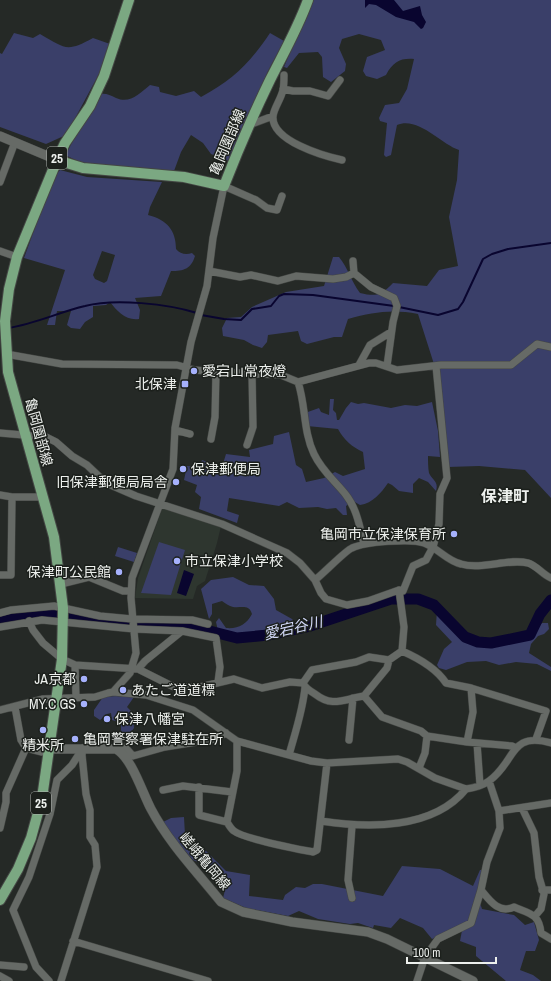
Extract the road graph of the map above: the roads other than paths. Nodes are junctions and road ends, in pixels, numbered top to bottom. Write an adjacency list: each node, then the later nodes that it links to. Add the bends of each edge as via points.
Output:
1 (129, 0): 10 (main road, 亀岡園部線 / 25, via 104,76 90,106 65,143)
2 (308, 0): 7 (main road, 亀岡園部線, via 293,38)
3 (284, 75): 5 (street)
4 (340, 80): 5 (street, via 328,96 310,91)
5 (283, 89): 6 (street)
6 (273, 116): 7 (street); 11 (street, via 275,126 282,135 321,155)
7 (249, 125): 13 (main road, 亀岡園部線)
8 (0, 136): 9 (main road)
9 (16, 142): 10 (main road); 12 (street)
10 (57, 160): 13 (main road, 亀岡園部線 / 25, via 83,168 184,177); 16 (main road, 亀岡園部線 / 25)
11 (342, 160)
12 (0, 182)
13 (224, 186): 14 (street, via 256,200 266,208 277,210); 18 (street)
14 (282, 196)
15 (0, 251): 16 (street)
16 (17, 257): 20 (main road, 亀岡園部線 / 25)
17 (353, 261): 19 (street)
18 (208, 271): 19 (street, via 278,280 296,276 333,279 346,277); 27 (street, via 207,286)
19 (354, 272): 21 (street, via 372,287 394,298 397,306)
20 (4, 325): 23 (main road, 亀岡園部線 / 25)
21 (391, 332): 24 (street, via 370,345); 25 (street)
22 (551, 347): 26 (street, via 537,344 511,365)
23 (6, 354): 27 (street, via 62,364 151,364); 33 (main road, 亀岡園部線 / 25, via 8,372)
24 (359, 365): 25 (street, via 376,363); 30 (street)
25 (387, 366): 26 (street, via 397,370)
26 (436, 366): 42 (street, via 447,478 440,494 439,524)
27 (186, 367): 28 (street); 31 (street)
28 (216, 372): 29 (street); 35 (street, via 215,417)
29 (252, 373): 30 (street, via 281,375); 36 (street, via 253,427)
30 (298, 382): 41 (street, via 306,433 314,454 357,515)
31 (175, 430): 34 (street); 40 (street, via 173,469)
32 (0, 433): 33 (street)
33 (25, 434): 39 (main road, 亀岡園部線 / 25); 40 (street, via 46,437 56,442 106,483)
34 (190, 434)
35 (211, 440)
36 (247, 445)
37 (0, 495): 38 (street)
38 (12, 497): 39 (street); 43 (street, via 11,575)
39 (43, 497): 46 (main road, 亀岡園部線 / 25, via 54,537)
40 (160, 504): 45 (street, via 222,524 287,553); 47 (street, via 132,578)
41 (364, 544): 42 (street, via 413,540); 45 (street, via 350,548)
42 (433, 547): 44 (street, via 460,564 475,566 528,563); 48 (street, via 426,560 413,566 403,591)
43 (0, 575)
44 (551, 578)
45 (315, 580): 48 (street, via 326,599 347,605)
46 (61, 584): 47 (street, via 89,577); 50 (main road, 亀岡園部線 / 25)
47 (130, 591): 52 (street)
48 (399, 592): 56 (street, via 404,627)
49 (0, 613): 50 (street, via 40,607)
50 (62, 614): 51 (street); 52 (street); 52 (street, via 89,614); 57 (main road, 亀岡園部線 / 25)
51 (29, 621): 54 (street); 57 (street, via 39,638)
52 (133, 624): 53 (street, via 192,620); 55 (street); 60 (street)
53 (208, 624)
54 (0, 627)
55 (182, 631): 60 (street); 61 (street, via 216,638 220,667)
56 (402, 651): 58 (street); 63 (street, via 427,665 446,683)
57 (62, 659): 59 (street); 68 (main road, 亀岡園部線 / 25)
58 (389, 660): 62 (street, via 368,657 356,662 312,670); 65 (street, via 387,668)
59 (75, 665): 60 (street); 66 (street)
60 (135, 669): 61 (street, via 174,687 200,687); 64 (street)
61 (218, 682): 62 (street, via 234,679 262,688 290,682)
62 (304, 685): 67 (street, via 322,699 332,703); 85 (street, via 304,704)
63 (471, 688): 71 (street); 77 (street, via 473,712)
64 (113, 692): 66 (street, via 95,697); 72 (street, via 146,696 193,710)
65 (364, 696): 67 (street); 73 (street, via 382,717 421,731)
66 (76, 697): 68 (street)
67 (353, 698): 75 (street)
68 (57, 699): 69 (street, via 43,699); 83 (main road, 亀岡園部線 / 25)
69 (15, 707): 70 (street); 80 (street, via 21,740)
70 (0, 710)
71 (548, 711): 74 (street)
72 (226, 733): 76 (street); 84 (street, via 215,739 165,747 133,756 125,747 120,746)
73 (427, 736): 77 (street); 87 (street, via 425,753)
74 (536, 739): 79 (street); 82 (street, via 526,740)
75 (349, 740)
76 (237, 741): 85 (street); 93 (street, via 237,771)
77 (468, 742): 78 (street)
78 (477, 743): 82 (street); 89 (street)
79 (550, 743)
80 (26, 748): 83 (street, via 42,752); 100 (street, via 6,793)
81 (83, 748): 83 (main road); 84 (main road); 108 (street, via 86,794 90,810 90,837 95,845 97,867); 114 (street, via 72,765 57,780 50,814 29,877 13,910 36,967)
82 (516, 748): 88 (street)
83 (50, 749): 105 (main road, 亀岡園部線 / 25, via 42,798 31,838 18,869)
84 (116, 749): 109 (main road, 嵯峨亀岡線, via 125,755 147,802 168,837 221,902 243,912 292,922 368,932)
85 (289, 755): 86 (street)
86 (327, 763): 87 (street, via 398,759); 97 (street)
87 (419, 768): 91 (street, via 435,778)
88 (489, 781): 89 (street); 96 (street)
89 (480, 785): 91 (street)
90 (199, 787): 92 (street, via 183,786); 93 (street); 98 (street, via 199,814)
91 (466, 789): 99 (street, via 450,804 422,819)
92 (164, 790)
93 (232, 792): 98 (street)
94 (551, 803): 95 (street)
95 (522, 808): 96 (street); 102 (street, via 534,833)
96 (499, 811): 101 (street, via 500,828 487,862)
97 (321, 821): 98 (street, via 316,850 313,852 240,835); 99 (street)
98 (227, 822)
99 (352, 826): 104 (street, via 348,880)
100 (0, 828)
101 (481, 890): 106 (street, via 500,908 508,910 514,907); 109 (street, via 471,923 438,939)
102 (542, 890): 103 (street); 106 (street, via 543,902)
103 (551, 890)
104 (352, 898)
105 (0, 900)
106 (535, 916): 107 (street, via 541,933)
107 (551, 939)
108 (73, 941): 115 (street); 116 (street)
109 (425, 958): 117 (street); 118 (main road, 嵯峨亀岡線)
110 (0, 965): 111 (street)
111 (24, 966)
112 (0, 976): 113 (street)
113 (9, 981)
114 (49, 981)
115 (61, 981)
116 (208, 981)
117 (417, 981)
118 (472, 981)

